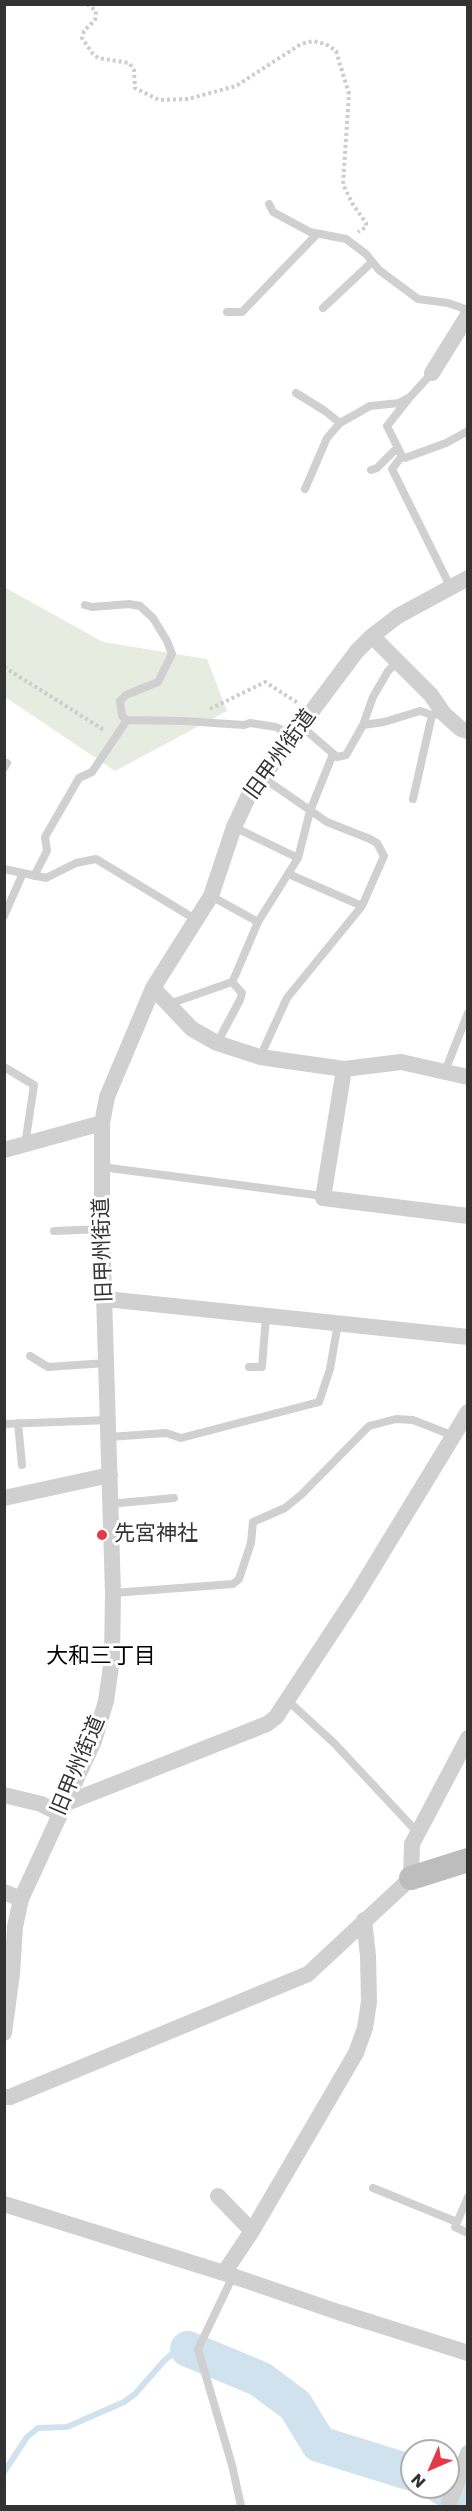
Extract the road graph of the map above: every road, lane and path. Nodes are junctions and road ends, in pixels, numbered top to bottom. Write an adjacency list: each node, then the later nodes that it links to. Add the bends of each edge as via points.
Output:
1 (87, 4): 4 (path, via 96,11 95,20 82,38 93,54 129,63 134,70 135,88 159,100 188,99 236,86 301,44 313,41 336,51 349,94 344,184 366,223 366,227)
2 (270, 204): 3 (lane, via 273,212)
3 (317, 234): 4 (lane); 8 (lane, via 242,312)
4 (346, 239): 5 (lane)
5 (372, 262): 6 (lane); 7 (lane, via 418,298)
6 (323, 308)
7 (468, 310)
8 (227, 312)
9 (468, 315): 10 (street)
10 (432, 373): 12 (lane)
11 (296, 393): 13 (lane)
12 (410, 397): 13 (lane, via 399,403 370,406); 15 (lane, via 387,426)
13 (340, 423): 17 (lane, via 327,438)
14 (468, 431): 15 (lane, via 405,458)
15 (401, 453): 16 (lane, via 394,451); 19 (lane, via 392,469)
16 (371, 470)
17 (306, 489)
18 (468, 578): 19 (street, 旧甲州街道)
19 (450, 586): 21 (street, 旧甲州街道)
20 (85, 605): 24 (lane, via 140,606 153,618 170,648 172,654 158,682 120,701 122,716)
21 (372, 636): 22 (street); 26 (street, 旧甲州街道)
22 (398, 661): 23 (street, via 431,695); 25 (lane, via 373,697)
23 (438, 715): 25 (lane, via 420,711); 27 (street); 30 (lane)
24 (127, 720): 26 (lane, via 250,723); 37 (lane, via 92,772 79,778 45,837 47,851)
25 (363, 725): 28 (lane, via 346,755)
26 (297, 731): 28 (lane); 29 (street, 旧甲州街道)
27 (468, 731)
28 (333, 754): 31 (lane)
29 (262, 777): 31 (lane); 32 (street, 旧甲州街道)
30 (413, 799)
31 (310, 811): 33 (lane); 39 (lane, via 370,839 384,856)
32 (234, 827): 33 (lane); 38 (street, 旧甲州街道)
33 (298, 858): 35 (lane)
34 (4, 869): 36 (lane)
35 (290, 872): 39 (lane); 42 (lane)
36 (23, 873): 37 (lane); 40 (lane)
37 (34, 876): 41 (lane, via 46,878 76,862 96,859)
38 (211, 896): 41 (street, 旧甲州街道); 42 (lane)
39 (362, 906): 48 (lane, via 288,998)
40 (4, 916)
41 (195, 920): 44 (street, 旧甲州街道)
42 (258, 922): 43 (lane)
43 (232, 982): 45 (lane); 47 (lane, via 242,993)
44 (153, 988): 45 (street); 53 (street, 旧甲州街道, via 107,1097)
45 (169, 1004): 47 (street, via 192,1029)
46 (468, 1013): 51 (lane)
47 (217, 1043): 48 (street)
48 (260, 1057): 50 (street)
49 (4, 1067): 54 (lane, via 34,1085)
50 (344, 1070): 51 (street, via 400,1062); 57 (street)
51 (445, 1071): 52 (street)
52 (468, 1077)
53 (102, 1123): 54 (street); 56 (street, 旧甲州街道)
54 (25, 1145): 55 (street)
55 (4, 1150)
56 (102, 1167): 57 (lane); 59 (street, 旧甲州街道)
57 (323, 1196): 58 (street)
58 (468, 1216)
59 (102, 1229): 60 (lane); 61 (street, 旧甲州街道)
60 (54, 1231)
61 (106, 1299): 62 (street); 66 (street, 旧甲州街道)
62 (266, 1316): 63 (street); 67 (lane, via 262,1367)
63 (338, 1323): 64 (street); 71 (lane, via 319,1402 181,1438)
64 (468, 1337)
65 (30, 1356): 66 (lane, via 48,1367)
66 (108, 1363): 71 (street, 旧甲州街道)
67 (249, 1367)
68 (468, 1412): 72 (street)
69 (18, 1423): 70 (lane); 71 (lane); 73 (lane)
70 (4, 1424)
71 (109, 1428): 74 (street, 旧甲州街道)
72 (454, 1436): 78 (lane, via 414,1420 396,1419 369,1426 302,1494 285,1508 253,1522 251,1543 239,1580 233,1584); 79 (street)
73 (22, 1465)
74 (110, 1475): 75 (street); 77 (street, 旧甲州街道)
75 (4, 1498)
76 (174, 1498): 77 (lane)
77 (109, 1504): 78 (street, 旧甲州街道)
78 (113, 1593): 82 (street, 旧甲州街道, via 112,1659 106,1701 94,1741)
79 (287, 1700): 82 (street, via 267,1724); 83 (lane, via 334,1743)
80 (468, 1738): 83 (street)
81 (4, 1795): 82 (street)
82 (62, 1808): 87 (street, 旧甲州街道)
83 (418, 1833): 85 (street, via 412,1844)
84 (468, 1860): 85 (street)
85 (411, 1878): 88 (street)
86 (4, 1892): 87 (street)
87 (21, 1899): 89 (street, 旧甲州街道)
88 (363, 1920): 91 (street, via 308,1974); 97 (street, via 369,2002 356,2053)
89 (8, 1975): 90 (street, 旧甲州街道)
90 (4, 2033)
91 (4, 2097)
92 (373, 2188): 96 (lane)
93 (218, 2196): 97 (street)
94 (468, 2197): 96 (lane)
95 (4, 2204): 99 (street)
96 (457, 2222): 98 (lane, via 455,2228)
97 (252, 2231): 99 (street)
98 (468, 2233)
99 (229, 2274): 100 (street); 103 (lane, via 198,2349)
100 (468, 2353)
101 (468, 2453): 102 (street)
102 (448, 2505)
103 (241, 2506)

